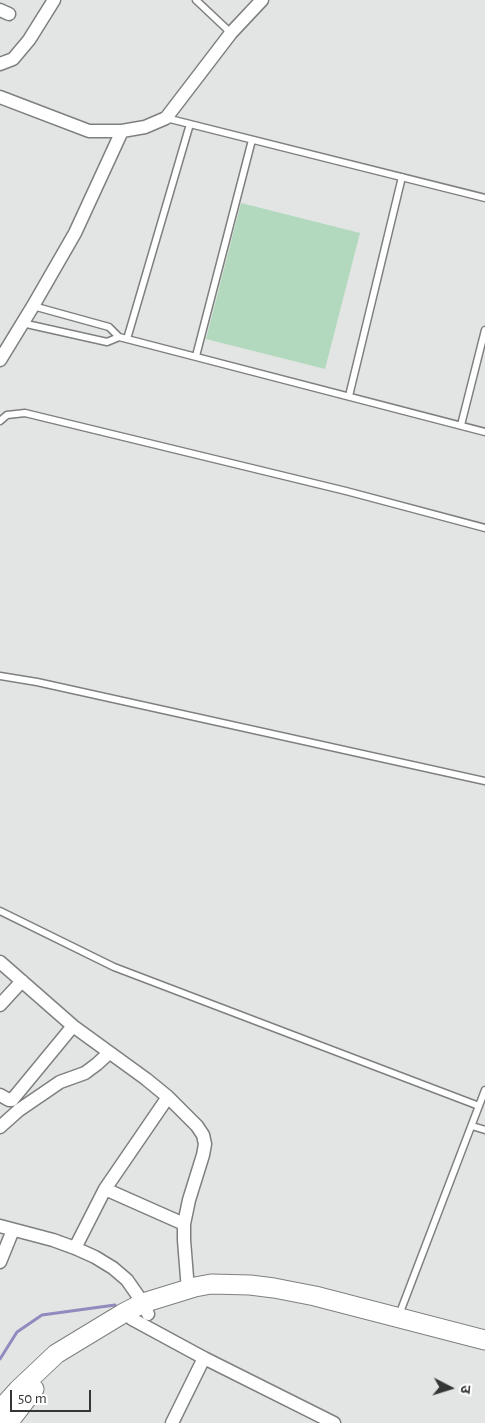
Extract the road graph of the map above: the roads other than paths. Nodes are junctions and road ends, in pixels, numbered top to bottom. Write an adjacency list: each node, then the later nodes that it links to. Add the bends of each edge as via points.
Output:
1 (54, 0): 5 (street, via 30,40 13,59)
2 (196, 0): 4 (lane)
3 (262, 0): 4 (street)
4 (231, 33): 7 (street)
5 (0, 64)
6 (0, 97): 9 (street, via 89,131)
7 (166, 118): 8 (lane); 9 (street)
8 (190, 124): 10 (lane); 17 (lane)
9 (122, 132): 13 (street, via 75,234)
10 (252, 140): 11 (lane); 18 (lane)
11 (402, 177): 12 (lane); 20 (lane)
12 (485, 198)
13 (33, 306): 14 (street); 16 (lane, via 109,327)
14 (22, 323): 16 (lane, via 107,342); 19 (street)
15 (485, 330): 22 (lane)
16 (119, 337): 17 (lane)
17 (127, 339): 18 (lane)
18 (196, 356): 20 (lane)
19 (0, 360)
20 (349, 396): 22 (lane)
21 (0, 421): 24 (lane, via 7,415 25,412)
22 (461, 425): 23 (lane)
23 (485, 432)
24 (485, 528)
25 (0, 676): 26 (lane)
26 (485, 781)
27 (0, 911): 36 (lane, via 114,967)
28 (0, 962): 29 (street)
29 (22, 981): 30 (street); 31 (street)
30 (0, 1005)
31 (73, 1026): 32 (street); 34 (street, via 12,1100)
32 (109, 1053): 35 (street); 38 (street, via 85,1073 60,1082)
33 (485, 1090): 36 (lane)
34 (0, 1094)
35 (168, 1097): 40 (street); 41 (street, via 197,1126 205,1144)
36 (479, 1106): 37 (lane)
37 (472, 1126): 39 (lane); 48 (lane)
38 (0, 1127)
39 (485, 1130)
40 (105, 1189): 41 (street); 44 (street)
41 (184, 1224): 46 (street)
42 (0, 1226): 43 (street)
43 (13, 1230): 44 (street); 45 (street)
44 (75, 1248): 47 (street, via 95,1257 128,1280)
45 (0, 1262)
46 (188, 1290): 47 (street); 48 (street, via 211,1284 274,1288)
47 (141, 1312): 50 (street, via 210,1296 292,1301); 51 (street); 52 (street, via 122,1314 56,1354); 54 (street, via 78,1351 42,1380)
48 (398, 1318): 49 (street)
49 (485, 1340)
50 (485, 1349)
51 (204, 1358): 53 (street); 55 (street)
52 (0, 1410)
53 (326, 1421)
54 (8, 1423)
55 (172, 1423)

